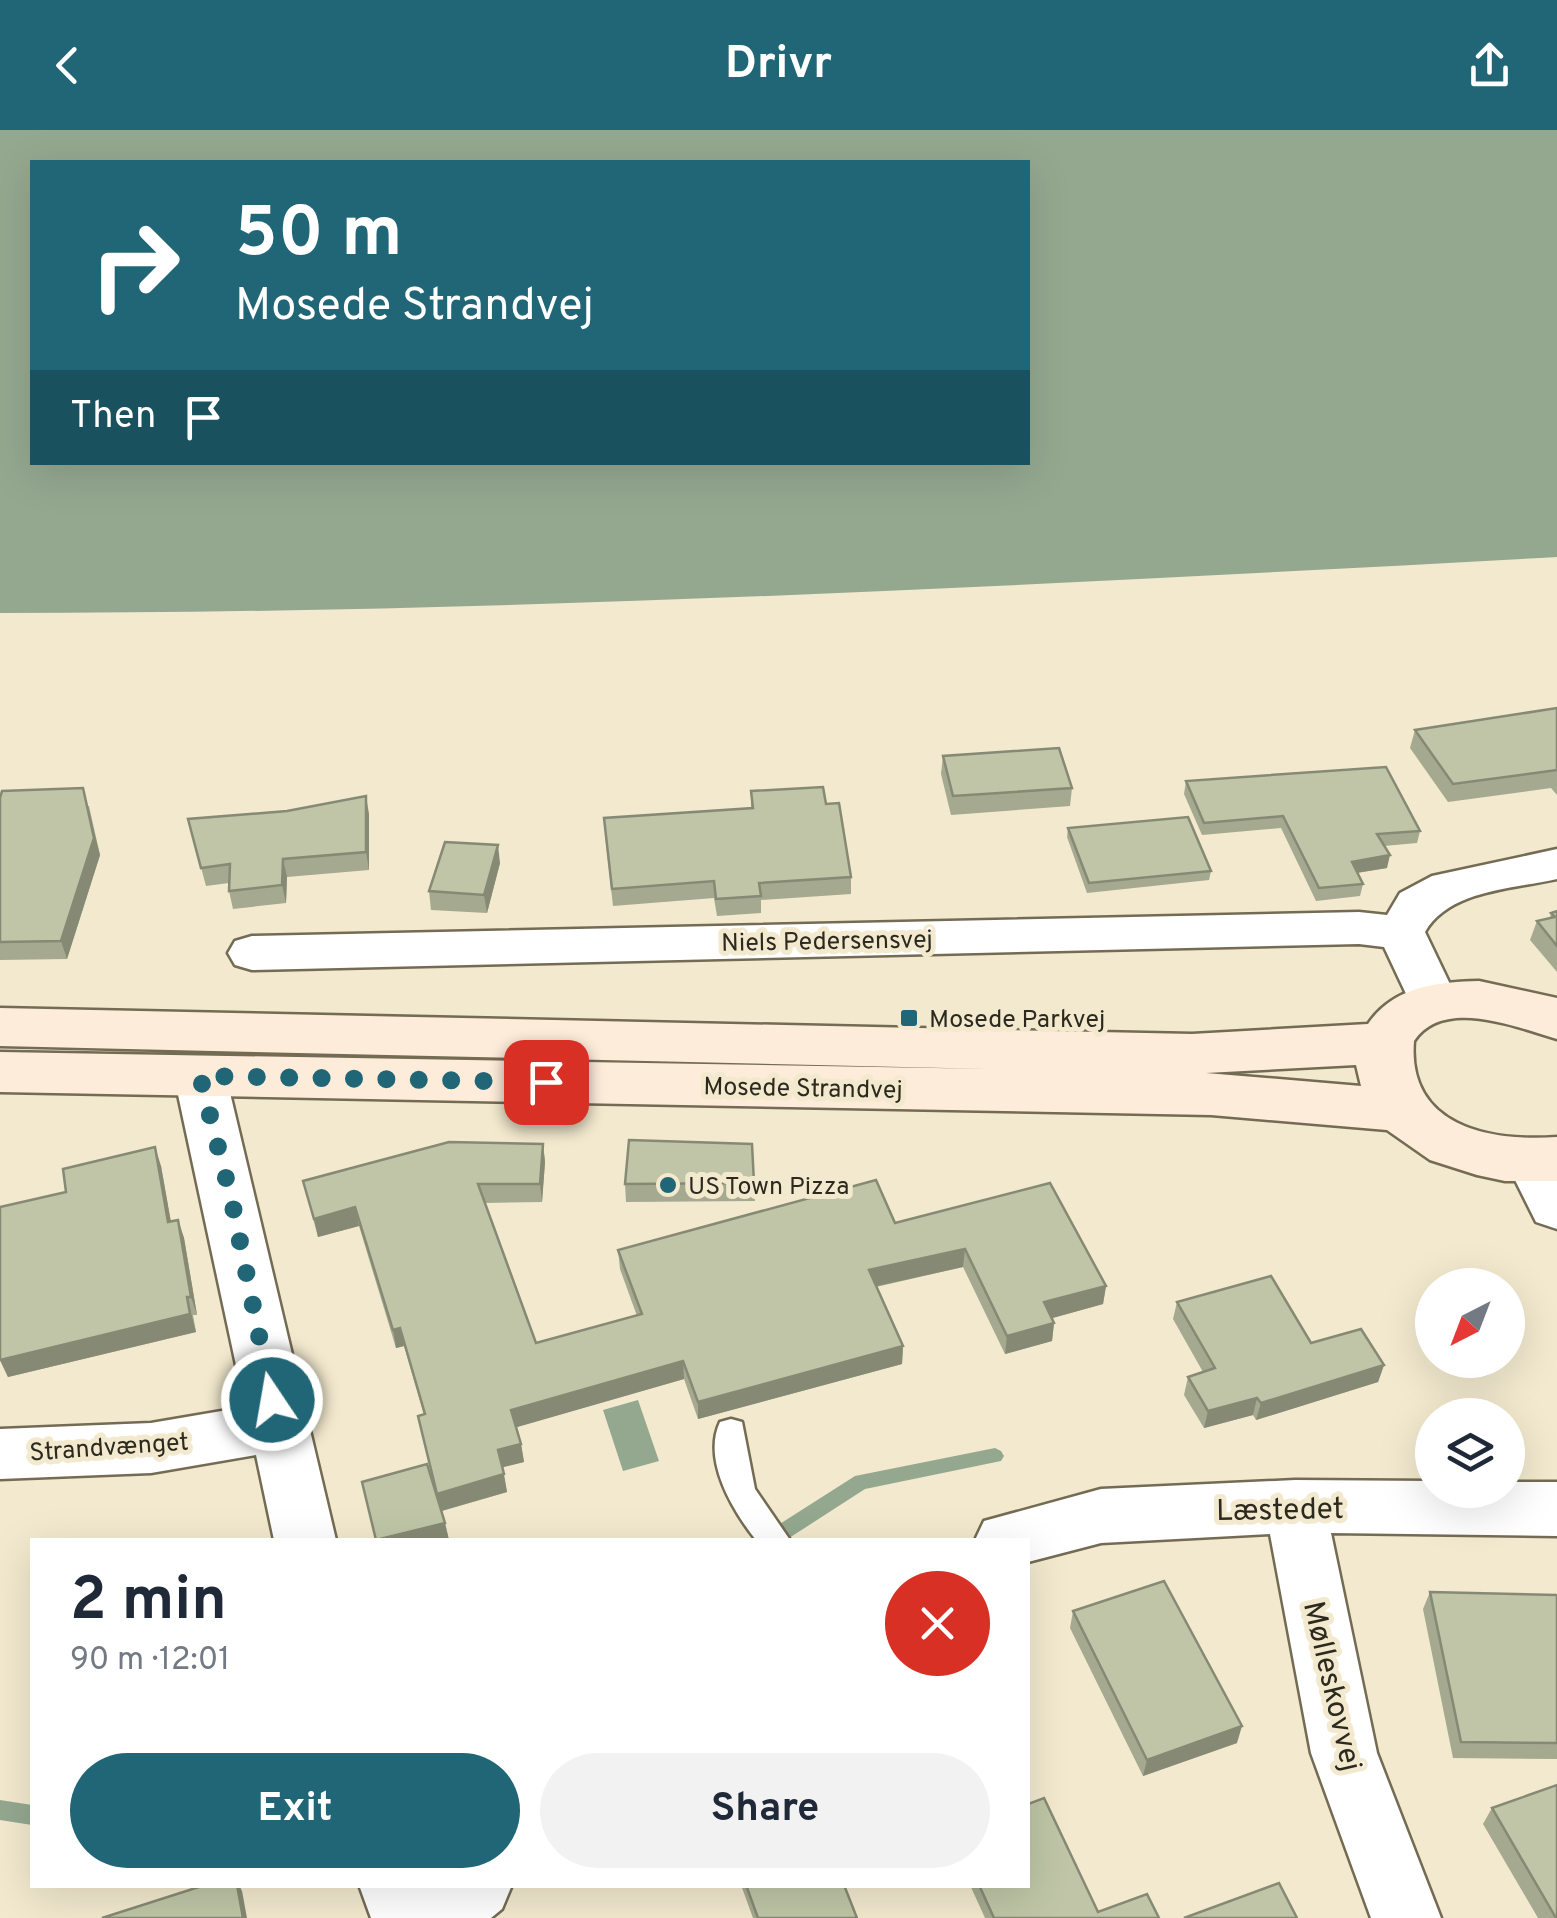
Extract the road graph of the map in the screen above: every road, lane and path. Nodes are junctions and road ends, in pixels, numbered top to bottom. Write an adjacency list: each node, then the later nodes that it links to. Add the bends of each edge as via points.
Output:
1 (1557, 864): 2 (street, via 1449,886 1417,904)
2 (1402, 932): 3 (street, Niels Pedersensvej); 4 (street)
3 (252, 952)
4 (1434, 1003): 5 (main road, via 1486,998); 7 (main road, via 1412,1012)
5 (1557, 1020)
6 (0, 1027): 8 (main road)
7 (1387, 1043): 8 (main road, Mosede Strandvej, via 1192,1054); 10 (main road, via 1390,1088)
8 (198, 1053): 9 (main road); 10 (main road, Mosede Strandvej, via 1211,1094); 12 (street)
9 (0, 1072)
10 (1406, 1111): 11 (main road, via 1463,1150)
11 (1550, 1176)
12 (278, 1426): 14 (street, Strandvænget, via 151,1448); 17 (street)
13 (731, 1431): 18 (lane, via 740,1498)
14 (0, 1454)
15 (1295, 1506): 16 (street, Læstedet); 19 (street, Læstedet, via 1101,1516); 24 (street, Mølleskovvej, via 1344,1753)
16 (1557, 1509)
17 (305, 1538)
18 (772, 1538)
19 (1014, 1538)
20 (395, 1888): 22 (street)
21 (474, 1888): 23 (street)
22 (406, 1918)
23 (434, 1918)
24 (1406, 1918)

